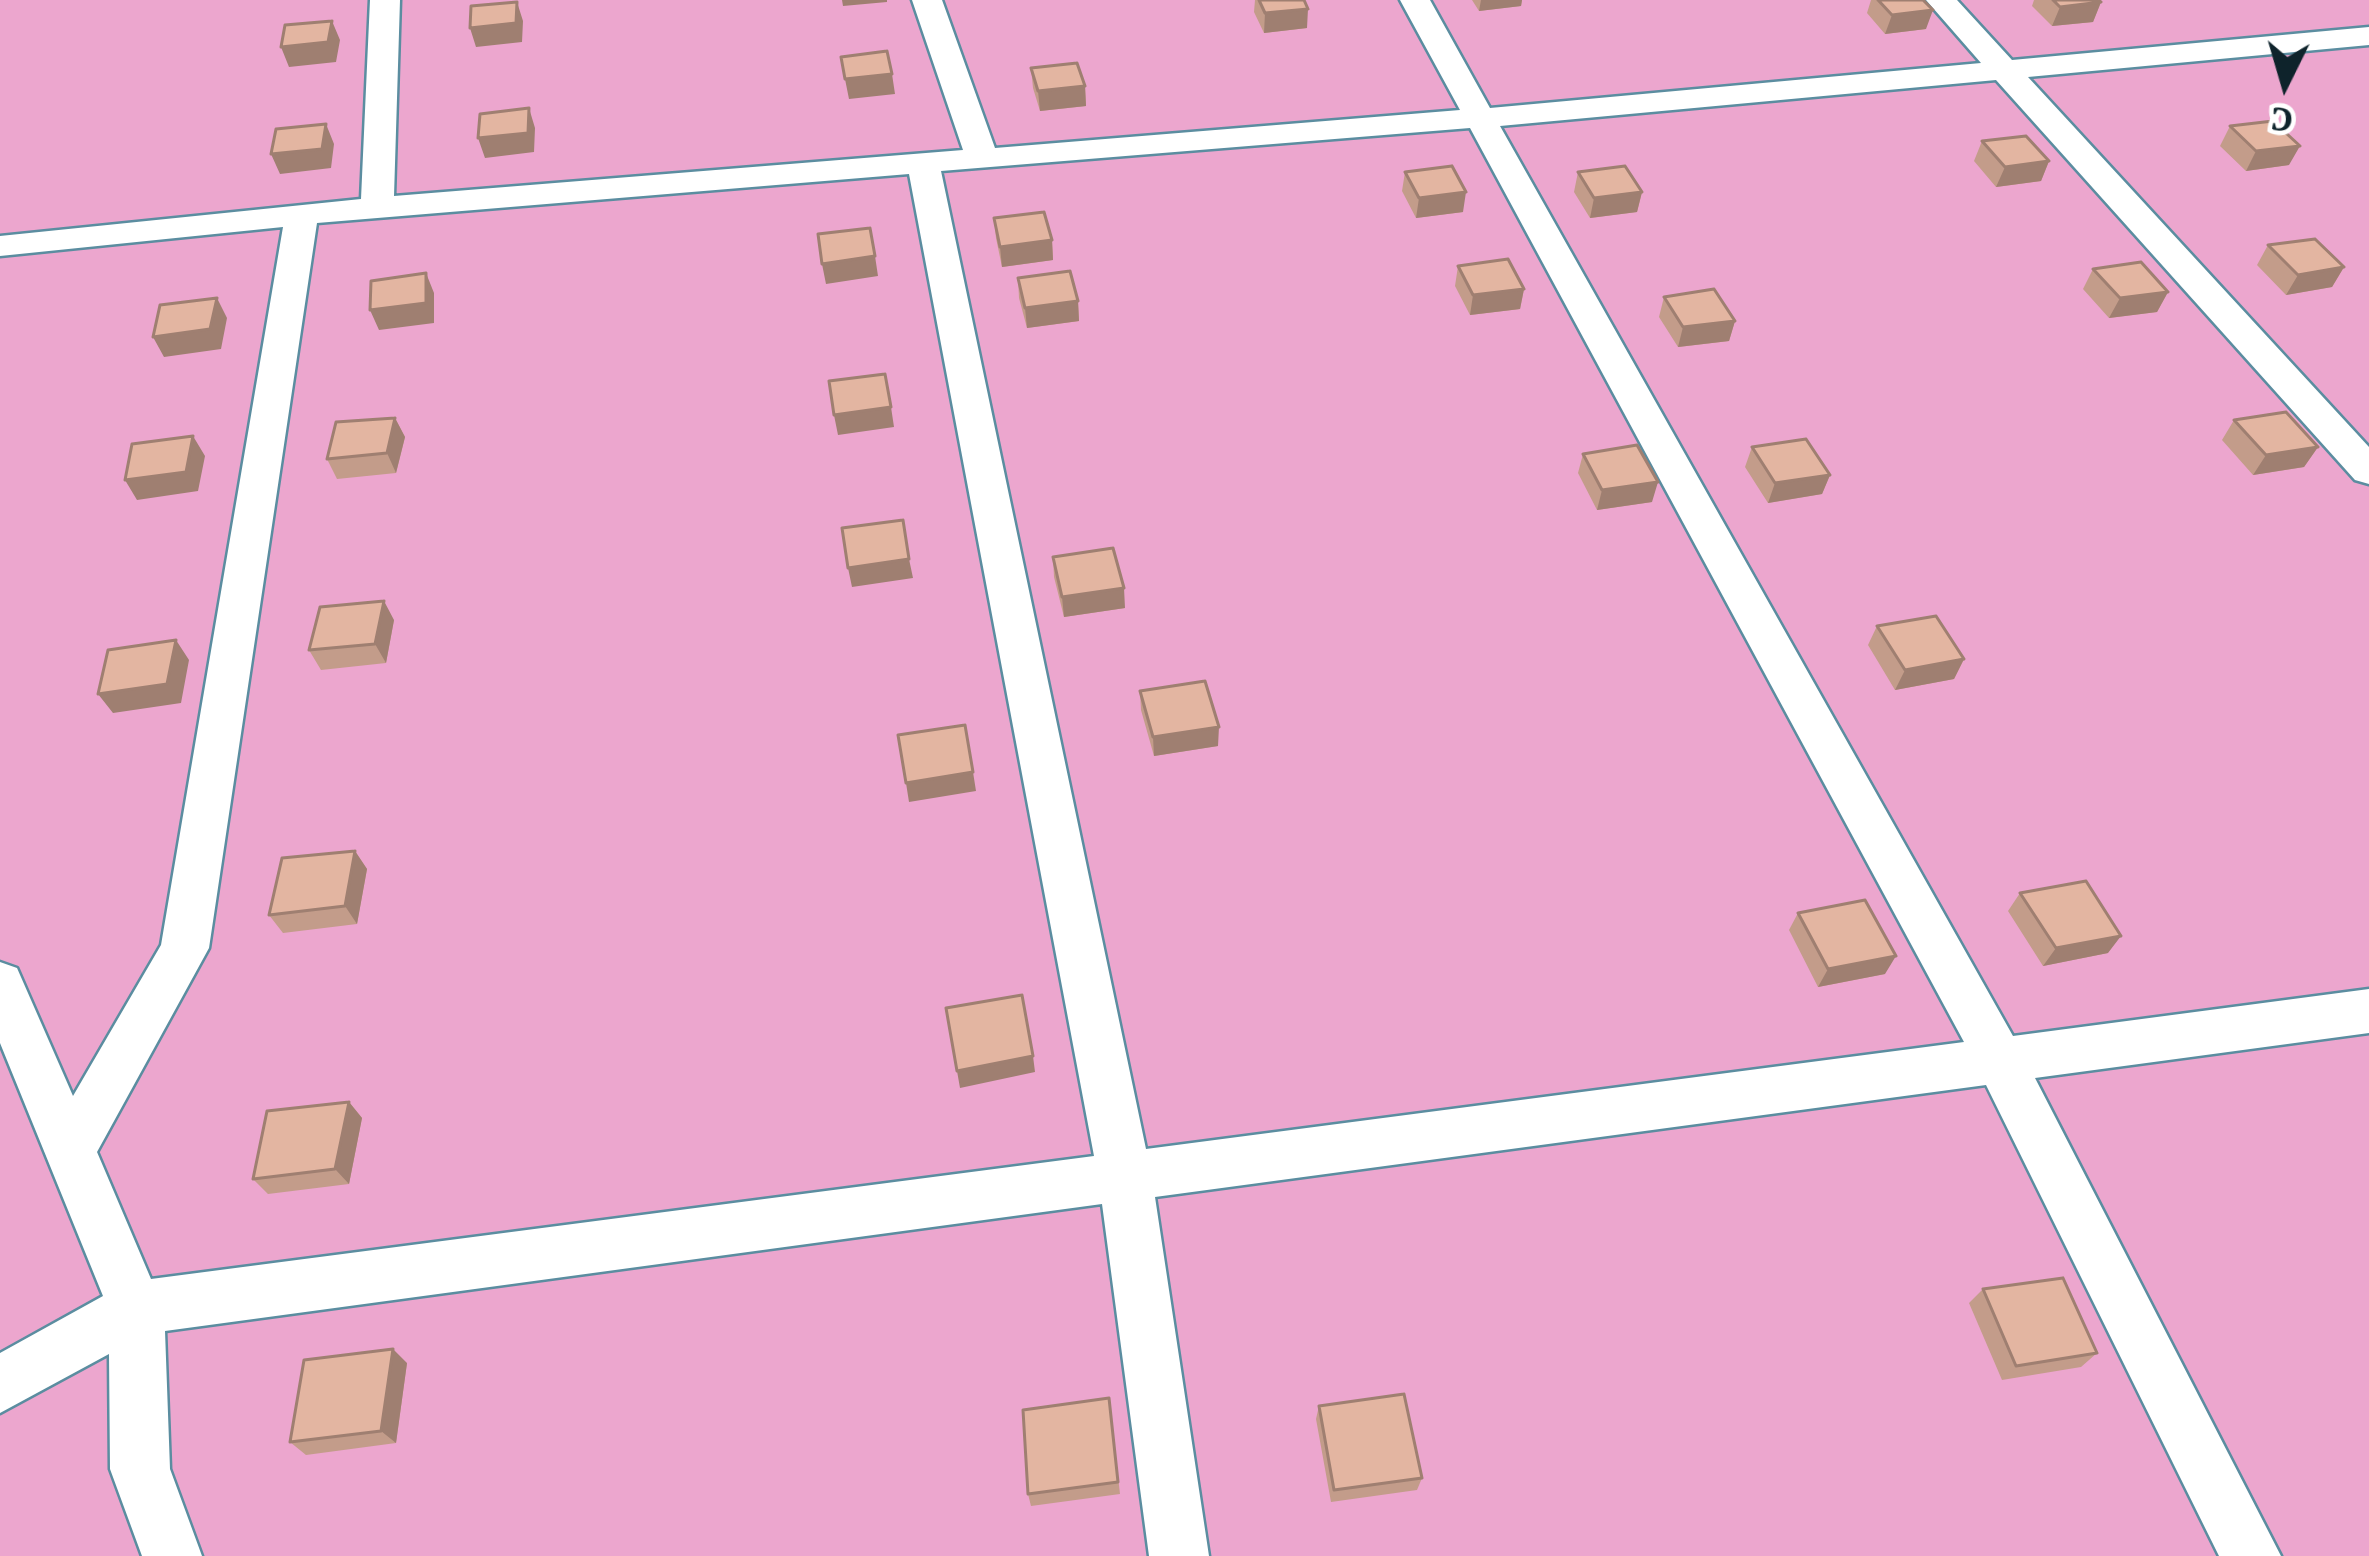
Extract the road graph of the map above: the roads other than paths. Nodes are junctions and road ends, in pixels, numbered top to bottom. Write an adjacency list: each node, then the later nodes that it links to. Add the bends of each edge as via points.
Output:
1 (385, 0): 10 (lane)
2 (927, 0): 8 (lane)
3 (1415, 0): 7 (lane)
4 (1941, 0): 6 (lane)
5 (2369, 36): 6 (lane)
6 (2005, 69): 7 (lane); 13 (lane)
7 (1482, 118): 8 (lane); 16 (lane)
8 (982, 157): 9 (lane)
9 (923, 162): 10 (lane); 18 (lane)
10 (377, 207): 11 (lane)
11 (301, 218): 12 (lane); 17 (lane, via 185,948)
12 (0, 246)
13 (2369, 471)
14 (0, 983): 17 (lane)
15 (2369, 1011): 16 (lane)
16 (2000, 1060): 18 (lane); 23 (lane)
17 (70, 1150): 19 (lane)
18 (1125, 1177): 19 (lane); 22 (lane)
19 (136, 1308): 20 (lane); 21 (lane, via 140,1468)
20 (0, 1384)
21 (172, 1556)
22 (1179, 1556)
23 (2251, 1556)

